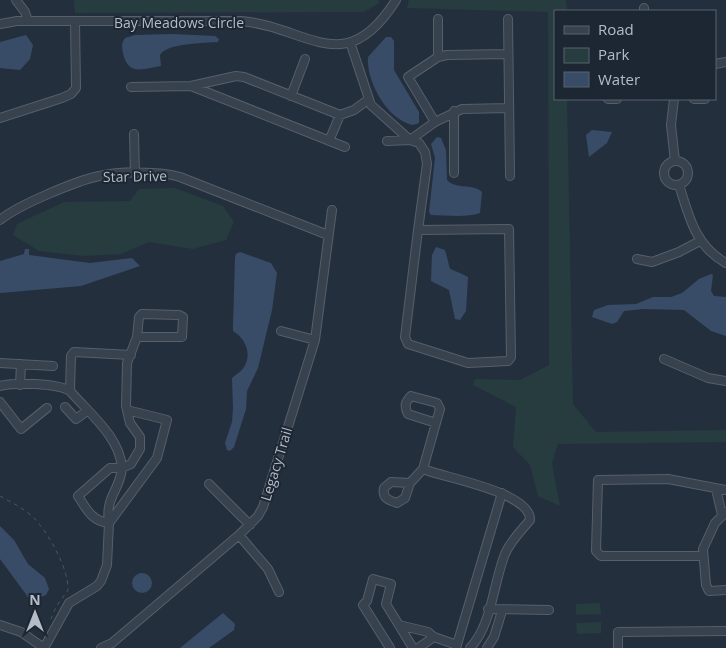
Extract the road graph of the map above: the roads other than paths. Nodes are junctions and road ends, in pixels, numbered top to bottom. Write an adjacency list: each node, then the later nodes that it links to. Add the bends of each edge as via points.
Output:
1 (16, 0): 6 (street)
2 (396, 0): 8 (street, Bay Meadows Circle, via 376,26)
3 (438, 19): 10 (street)
4 (508, 19): 9 (street)
5 (75, 20): 6 (street, Bay Meadows Circle); 8 (street, Bay Meadows Circle, via 240,21 268,26 318,43 335,45); 20 (street, via 76,88 62,98)
6 (28, 21): 7 (street, Bay Meadows Circle)
7 (0, 24)
8 (350, 42): 15 (street)
9 (508, 54): 10 (street); 17 (street)
10 (438, 58): 21 (street, via 408,76)
11 (305, 59): 14 (street)
12 (191, 86): 13 (street); 14 (street, via 236,76); 24 (street)
13 (131, 87)
14 (291, 96): 19 (street)
15 (369, 99): 19 (street); 23 (street, via 378,112)
16 (674, 100): 27 (street, via 671,110)
17 (509, 108): 18 (street); 30 (street)
18 (454, 111): 21 (street); 28 (street)
19 (340, 116): 24 (street)
20 (0, 118)
21 (435, 122): 23 (street)
22 (134, 134): 29 (street)
23 (410, 140): 25 (street); 34 (street, via 419,143 427,157)
24 (329, 141): 26 (street)
25 (387, 141)
26 (345, 147)
27 (675, 161): 31 (street, via 688,169 688,177); 31 (street, via 666,167 664,175 668,181)
28 (454, 173)
29 (135, 174): 33 (street, Star Drive, via 92,178 16,208); 35 (street, Star Drive, via 180,177)
30 (510, 176)
31 (679, 184): 36 (street)
32 (332, 210): 35 (street, Legacy Trail)
33 (0, 220)
34 (418, 230): 34 (street, via 405,337 408,344 468,363 508,361 511,357 509,229)
35 (328, 235): 41 (street, Legacy Trail)
36 (700, 241): 37 (street, via 652,262); 38 (street, via 715,257)
37 (637, 259)
38 (726, 263)
39 (281, 331): 41 (street)
40 (137, 337): 40 (street, via 142,314 179,315 183,318 182,337); 42 (street)
41 (315, 340): 66 (street, Legacy Trail, via 263,507)
42 (131, 355): 50 (street, via 74,352 71,356); 54 (street)
43 (664, 359): 47 (street, via 708,378)
44 (0, 363): 45 (street)
45 (21, 364): 46 (street); 48 (street)
46 (53, 366)
47 (726, 381)
48 (20, 385): 49 (street); 50 (street, via 56,385)
49 (0, 386)
50 (70, 391): 55 (street)
51 (0, 402): 53 (street, via 21,429)
52 (65, 407): 55 (street, via 76,419)
53 (47, 408)
54 (127, 410): 57 (street, via 130,423 140,437 140,449 131,464); 65 (street, via 167,420 157,458)
55 (87, 411): 57 (street, via 118,448)
56 (436, 423): 56 (street, via 440,409 437,403 411,396 406,401 408,414); 58 (street)
57 (122, 468): 65 (street, via 121,478 110,498); 65 (street, via 110,468 78,496 92,517 98,522)
58 (423, 469): 60 (street); 63 (street)
59 (209, 484): 66 (street)
60 (410, 484)
61 (716, 489): 62 (street); 64 (street); 68 (street, via 668,480 598,480 596,552 601,556)
62 (726, 490)
63 (502, 493): 71 (street, via 528,509 530,520 508,549); 78 (street)
64 (724, 513): 68 (street, via 712,529)
65 (109, 523): 79 (street, via 107,565 101,581 69,603)
66 (250, 525): 67 (street, Legacy Trail)
67 (239, 535): 70 (street, via 268,569); 80 (street, Legacy Trail, via 112,643)
68 (702, 556): 69 (street, via 709,590)
69 (726, 590)
70 (279, 592)
71 (488, 609): 73 (street); 84 (street, via 482,629)
72 (549, 610): 73 (street)
73 (502, 611): 85 (street)
74 (0, 625): 79 (street, via 21,632)
75 (399, 626): 77 (street, via 428,632); 81 (street, via 386,604 391,584 373,579 363,605); 82 (street)
76 (726, 631): 86 (street, via 614,632)
77 (434, 637): 78 (street); 83 (street)
78 (456, 646)
79 (44, 648)
80 (101, 648)
81 (390, 648)
82 (413, 648)
83 (418, 648)
84 (470, 648)
85 (487, 648)
86 (618, 648)

